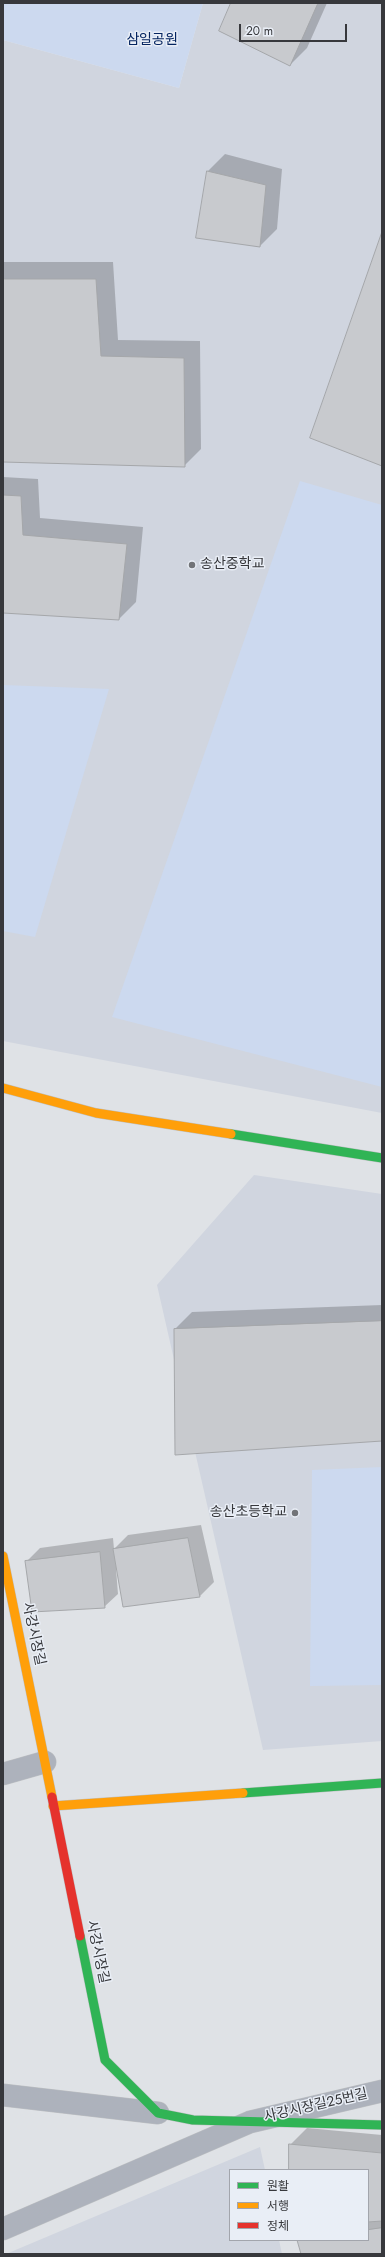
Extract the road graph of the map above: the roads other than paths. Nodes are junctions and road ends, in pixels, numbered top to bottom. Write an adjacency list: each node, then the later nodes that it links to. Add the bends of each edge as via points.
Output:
1 (3, 1088): 2 (street, via 96,1113)
2 (382, 1158)
3 (3, 1556): 4 (street, 사강시장길)
4 (45, 1762): 5 (street); 7 (street, 사강시장길)
5 (3, 1774)
6 (382, 1783): 7 (street)
7 (53, 1806): 10 (street, 사강시장길, via 105,2060)
8 (382, 2091): 11 (street, 사강시장길25번길)
9 (3, 2095): 10 (street)
10 (158, 2113): 11 (street, via 193,2120)
11 (250, 2122): 12 (street); 13 (street, 사강시장길25번길)
12 (382, 2125)
13 (3, 2230)

